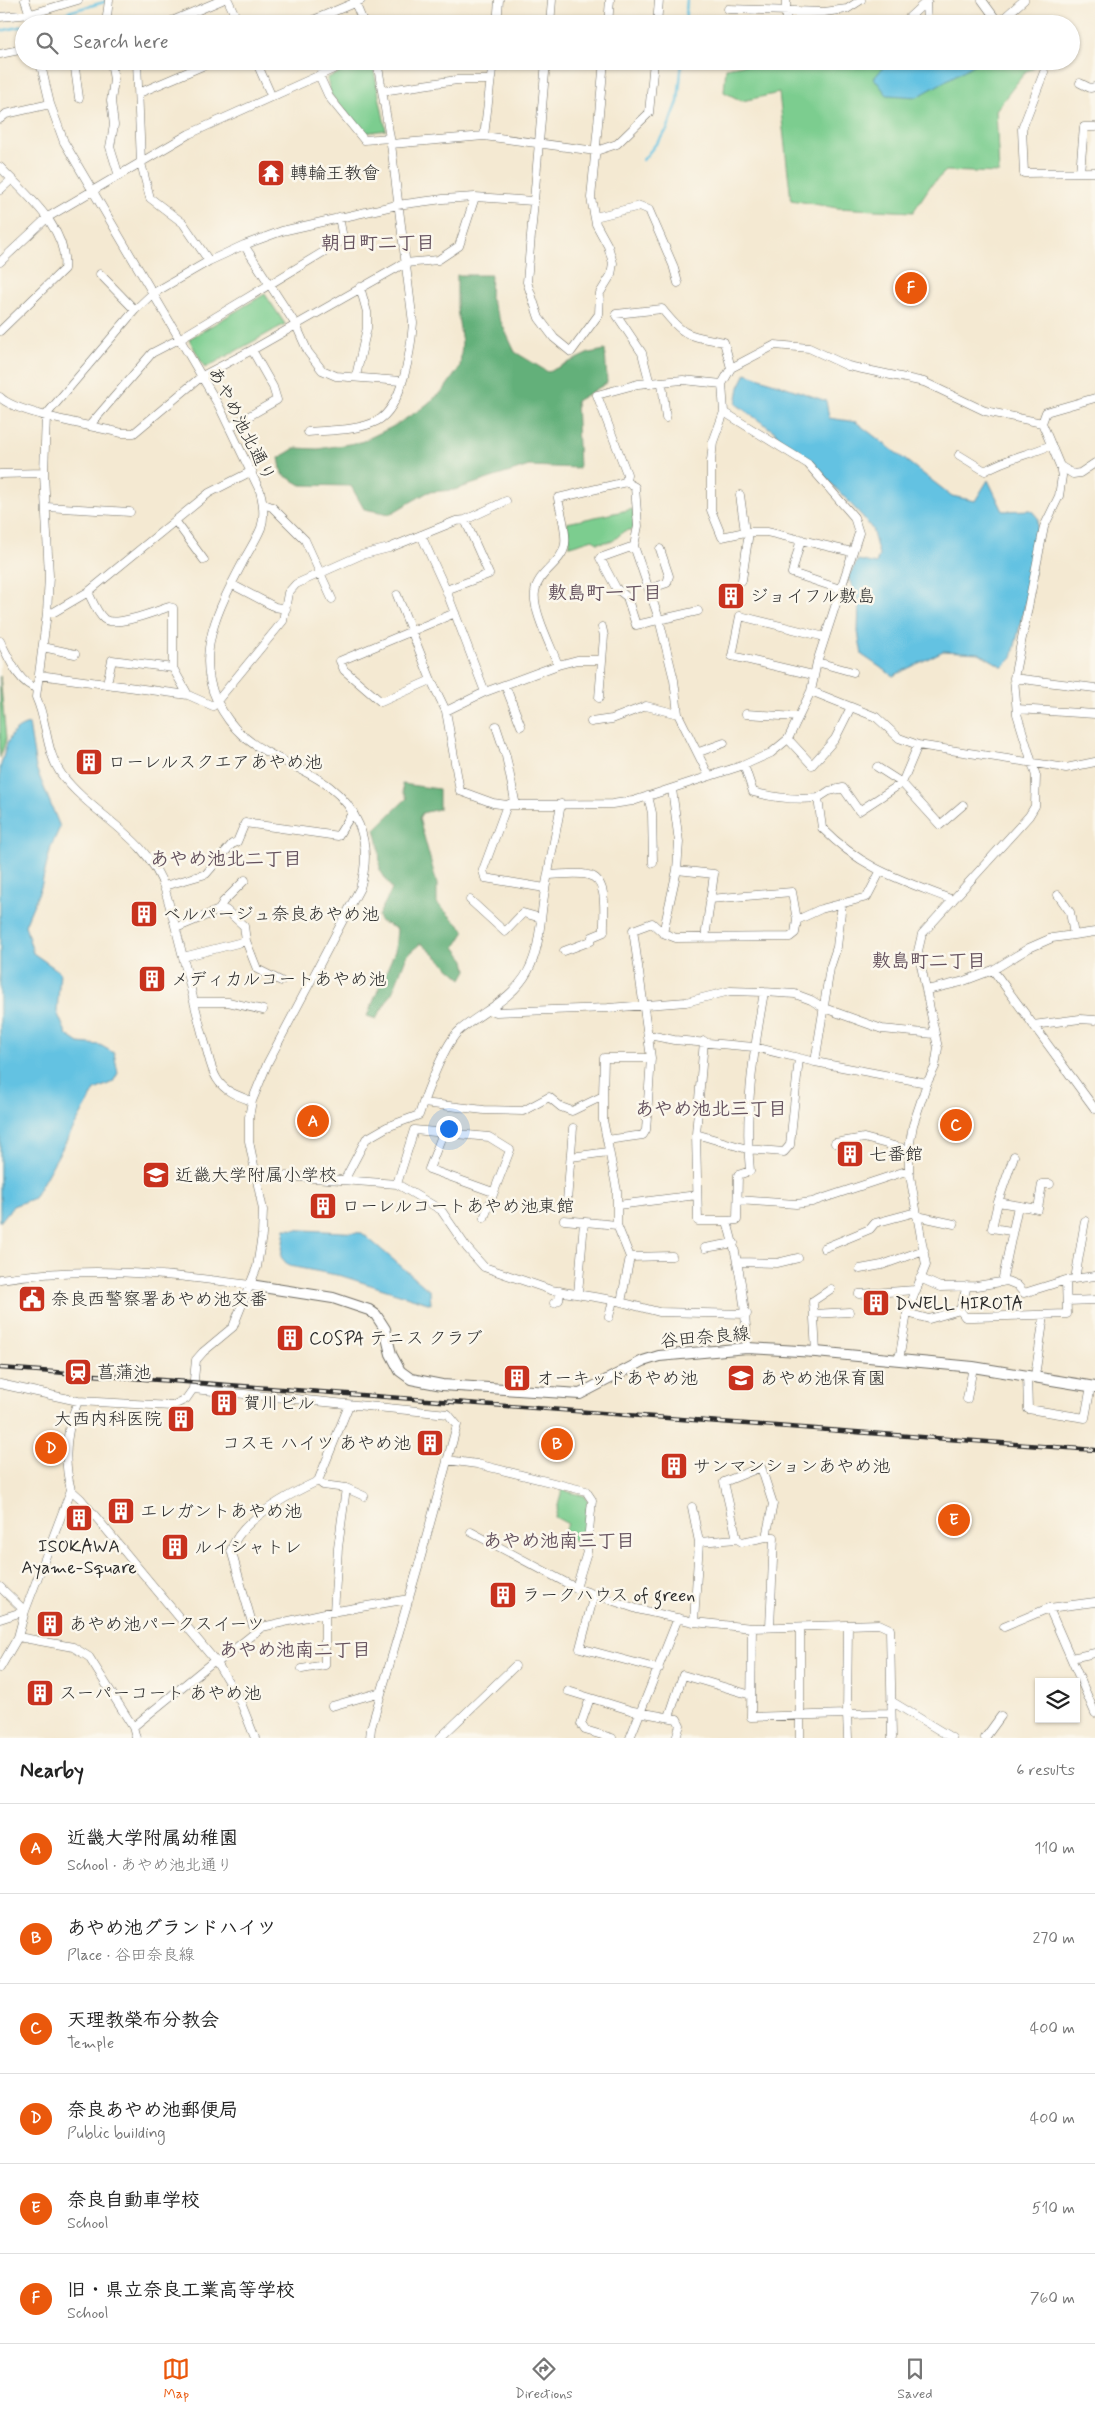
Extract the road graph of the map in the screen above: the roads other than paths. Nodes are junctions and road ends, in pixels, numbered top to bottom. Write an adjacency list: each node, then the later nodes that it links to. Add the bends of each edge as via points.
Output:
1 (25, 0): 18 (street)
2 (78, 0): 18 (street)
3 (109, 0): 21 (street)
4 (222, 0): 22 (street)
5 (228, 0): 23 (street)
6 (499, 0): 26 (street)
7 (552, 0): 27 (street)
8 (610, 0): 28 (street)
9 (659, 0): 29 (street)
10 (786, 0): 17 (street)
11 (861, 0): 17 (street, via 847,9 824,12)
12 (982, 0): 33 (street)
13 (1024, 0): 34 (street)
14 (356, 1): 24 (street); 25 (street)
15 (927, 1): 31 (street); 32 (street)
16 (728, 9): 17 (street)
17 (786, 10): 30 (street)
18 (31, 14): 20 (street)
19 (15, 15): 35 (street)
20 (16, 15)
21 (107, 15)
22 (186, 15)
23 (235, 15)
24 (324, 15)
25 (361, 15)
26 (498, 15)
27 (551, 15)
28 (609, 15)
29 (658, 15)
30 (786, 15)
31 (912, 15)
32 (927, 15)
33 (992, 15)
34 (1007, 15)
35 (0, 16)
36 (15, 51): 37 (street)
37 (0, 54)
38 (43, 70): 59 (street, あやめ池北通り)
39 (74, 70): 58 (street)
40 (112, 70): 70 (street, via 114,125 110,147)
41 (138, 70): 56 (street)
42 (193, 70): 56 (street)
43 (260, 70): 57 (street)
44 (330, 70): 51 (street)
45 (378, 70): 55 (street)
46 (491, 70): 52 (street)
47 (545, 70): 64 (street)
48 (603, 70): 65 (street)
49 (653, 70): 65 (street, via 649,113 617,144)
50 (1044, 72): 68 (street, via 1022,129 1024,173)
51 (319, 75): 57 (street); 63 (street, via 329,97 364,140)
52 (490, 80): 55 (street, via 457,80); 62 (street)
53 (1080, 82): 54 (street, via 1090,88)
54 (1095, 87)
55 (382, 91): 63 (street)
56 (139, 93): 66 (street)
57 (271, 96): 66 (street, via 189,134)
58 (79, 98)
59 (50, 104): 60 (street, via 6,114); 73 (street, あやめ池北通り, via 64,142)
60 (0, 119)
61 (1095, 127): 68 (street, via 1084,127)
62 (484, 136): 63 (street); 64 (street)
63 (390, 141): 76 (street)
64 (538, 143): 65 (street); 75 (street)
65 (596, 151): 79 (street, via 592,198)
66 (141, 163): 70 (street); 81 (street, via 150,198 183,223)
67 (0, 167): 71 (street)
68 (1080, 172): 69 (street)
69 (1095, 172)
70 (119, 176): 73 (street)
71 (11, 180): 72 (street); 77 (street)
72 (0, 190)
73 (91, 191): 77 (street); 88 (street, あやめ池北通り)
74 (475, 197): 75 (street); 76 (street); 83 (street, via 459,246 438,260)
75 (533, 201): 79 (street, via 526,269 529,294 545,328 571,352 599,314 600,294 611,275 613,263)
76 (397, 205): 78 (street); 83 (street)
77 (48, 217): 82 (street); 91 (street, via 65,256 64,269)
78 (339, 217): 80 (street); 86 (street, via 340,242)
79 (594, 217): 85 (street, via 640,206 649,210)
80 (244, 244): 81 (street); 86 (street)
81 (209, 261): 88 (street)
82 (0, 262)
83 (405, 263): 87 (street); 97 (street, via 413,323 411,352)
84 (100, 274): 89 (street)
85 (678, 283)
86 (270, 284): 90 (street); 92 (street)
87 (360, 287): 90 (street); 96 (street, via 367,312 367,328)
88 (152, 294): 89 (street); 92 (street, あやめ池北通り)
89 (135, 310): 104 (street)
90 (296, 324): 93 (street); 96 (street, via 308,352 322,370 336,376)
91 (0, 331)
92 (179, 339): 95 (street, あやめ池北通り); 107 (street, via 152,353)
93 (252, 350): 95 (street); 108 (street, via 277,400)
94 (731, 368): 99 (street, via 724,342 687,335 662,309 616,314 642,353); 100 (street); 106 (street, via 774,345 809,348 848,366 924,382 985,411)
95 (202, 376): 107 (street, via 134,432 122,433); 108 (street, あやめ池北通り)
96 (356, 376): 97 (street)
97 (401, 381): 109 (street, via 392,407 377,420 354,427)
98 (662, 383): 99 (street); 100 (street, via 683,380); 105 (street)
99 (650, 384): 117 (street, via 597,395 627,474)
100 (722, 384): 103 (street)
101 (0, 397): 104 (street, via 6,404)
102 (1095, 398): 106 (street, via 1046,412)
103 (724, 412): 125 (street, via 713,442 712,510 722,537); 130 (street, via 808,464 854,517 859,533)
104 (46, 415): 107 (street); 115 (street)
105 (666, 418)
106 (1042, 423): 110 (street)
107 (90, 425)
108 (230, 427): 114 (street, あやめ池北通り)
109 (308, 432)
110 (1051, 445): 111 (street, via 1005,460 985,471); 113 (street)
111 (959, 455)
112 (1095, 463): 113 (street, via 1073,474)
113 (1060, 466): 159 (street, via 1059,496 1044,527)
114 (252, 471): 120 (street, あやめ池北通り); 124 (street, via 209,494)
115 (44, 473): 116 (street); 121 (street)
116 (0, 474)
117 (626, 482): 128 (street, via 635,487 638,526); 154 (street, via 558,498 566,543 534,592)
118 (740, 495): 125 (street)
119 (506, 502): 123 (street)
120 (264, 504): 132 (street, via 272,507 305,540); 134 (street, あやめ池北通り, via 261,528)
121 (46, 507): 122 (street); 143 (street, via 50,547)
122 (130, 512)
123 (465, 520): 126 (street); 137 (street, via 489,574)
124 (176, 522): 131 (street); 138 (street)
125 (747, 532): 127 (street, via 768,532); 133 (street)
126 (421, 535): 132 (street); 137 (street)
127 (801, 539): 130 (street); 136 (street, via 792,574)
128 (634, 546): 135 (street); 145 (street, via 600,558 616,588 627,597 636,625)
129 (660, 549): 135 (street, via 669,576 667,583)
130 (852, 552): 136 (street)
131 (204, 560)
132 (319, 572): 140 (street); 141 (street, via 296,584 288,593)
133 (742, 580)
134 (231, 584): 141 (street, via 275,607); 169 (street, あやめ池北通り, via 216,617 208,649 210,678)
135 (649, 588): 145 (street)
136 (840, 589): 148 (street)
137 (446, 590): 144 (street)
138 (88, 592): 143 (street); 155 (street, via 102,618 108,622 173,608)
139 (397, 595): 147 (street)
140 (332, 599)
141 (286, 609): 169 (street, via 283,621)
142 (698, 611): 145 (street)
143 (47, 613): 150 (street)
144 (454, 613): 147 (street); 165 (street)
145 (659, 619): 173 (street, via 674,680)
146 (602, 627): 152 (street)
147 (410, 630): 160 (street); 160 (street, via 340,661 344,670 382,702)
148 (825, 637): 153 (street); 158 (street, via 740,616 732,656)
149 (0, 641): 163 (street, via 24,680)
150 (43, 647): 151 (street); 157 (street)
151 (75, 654)
152 (602, 660): 154 (street, via 577,660); 168 (street)
153 (817, 662): 156 (street); 158 (street)
154 (558, 665): 162 (street)
155 (173, 668): 161 (street, via 112,660); 167 (street)
156 (853, 672)
157 (39, 675): 161 (street); 163 (street)
158 (813, 675): 166 (street)
159 (1014, 678): 164 (street); 171 (street)
160 (431, 680): 172 (street)
161 (107, 684): 167 (street)
162 (505, 685): 165 (street); 179 (street)
163 (37, 688): 202 (street, via 36,697 54,764 79,796 120,827 150,862)
164 (1095, 688)
165 (486, 692): 172 (street)
166 (811, 692): 170 (street); 176 (street)
167 (188, 696): 169 (street, via 213,706)
168 (599, 698)
169 (218, 701): 196 (street, あやめ池北通り, via 241,734 332,788)
170 (852, 707): 180 (street, via 835,739 812,766); 182 (street, via 876,717 899,738)
171 (1016, 708): 175 (street); 184 (street)
172 (446, 711): 193 (street, via 460,791 493,803)
173 (678, 714): 177 (street, via 646,706 612,719); 183 (street)
174 (746, 714): 176 (street)
175 (1095, 714)
176 (798, 717): 180 (street)
177 (592, 722)
178 (496, 726): 193 (street, via 515,801)
179 (521, 726)
180 (788, 739): 186 (street, via 771,753)
181 (724, 743): 183 (street)
182 (918, 745): 184 (street); 189 (street)
183 (699, 752): 188 (street)
184 (1032, 761): 185 (street, via 1066,768); 207 (street, via 1036,792 1030,816)
185 (1095, 762)
186 (744, 765): 188 (street); 192 (street, via 753,792 796,800)
187 (877, 767): 189 (street)
188 (709, 776): 190 (street)
189 (902, 782): 192 (street, via 859,811 843,788); 195 (street, via 940,825)
190 (672, 789): 191 (street); 198 (street, via 679,842)
191 (648, 796): 194 (street, via 612,804); 197 (street)
192 (818, 798): 199 (street, via 822,828 856,858)
193 (507, 804): 194 (street); 203 (street, via 483,870 485,878)
194 (561, 804): 200 (street)
195 (963, 805)
196 (354, 812): 202 (street, via 338,836 245,823 237,842 206,874); 240 (street, あやめ池北通り, via 364,846 365,866 360,888 268,1062)
197 (654, 863)
198 (676, 870): 205 (street, via 714,874); 213 (street)
199 (880, 872): 207 (street); 208 (street, via 866,897)
200 (548, 875): 203 (street); 218 (street, via 589,875 598,879 603,888 604,932 592,937 591,941)
201 (245, 880): 209 (street)
202 (164, 886): 212 (street)
203 (545, 888): 210 (street)
204 (1058, 895): 215 (street, via 1070,912)
205 (710, 899): 211 (street, via 792,892); 216 (street)
206 (470, 900): 210 (street, via 505,932 523,913)
207 (952, 900): 222 (street, via 922,934 919,942)
208 (842, 903): 211 (street); 226 (street, via 837,947)
209 (219, 910): 212 (street); 217 (street, via 226,910 244,926)
210 (541, 918): 228 (street, via 538,944 528,972 516,988)
211 (797, 920): 216 (street, via 795,933 790,937)
212 (176, 928): 219 (street)
213 (662, 932): 216 (street, via 676,938); 225 (street, via 652,923 633,930)
214 (1095, 932): 215 (street)
215 (1074, 935): 220 (street, via 1052,938)
216 (704, 938)
217 (246, 941): 219 (street); 221 (street, via 257,969)
218 (564, 951)
219 (183, 956): 224 (street)
220 (993, 970): 222 (street); 230 (street)
221 (281, 981)
222 (927, 990): 232 (street)
223 (764, 992): 225 (street, via 730,991 686,1002); 226 (street, via 796,994); 234 (street)
224 (195, 1002): 227 (street, via 228,1002); 240 (street, via 217,1079 228,1092)
225 (644, 1004): 228 (street, via 608,1008); 231 (street)
226 (824, 1008): 232 (street, via 882,1029); 237 (street)
227 (263, 1010)
228 (489, 1010): 241 (street, via 458,1031)
229 (1095, 1020): 230 (street)
230 (1033, 1025): 242 (street)
231 (649, 1034): 233 (street, via 674,1040); 235 (street)
232 (934, 1034): 238 (street, via 938,1048 935,1067)
233 (704, 1041): 234 (street); 245 (street)
234 (754, 1047): 236 (street); 248 (street)
235 (651, 1058): 239 (street, via 604,1058); 246 (street, via 646,1130 643,1135)
236 (799, 1058): 237 (street); 248 (street, via 790,1145 784,1152)
237 (815, 1062): 238 (street)
238 (927, 1083): 249 (street, via 912,1125)
239 (603, 1096): 241 (street, via 572,1111 561,1107 550,1097 523,1111); 246 (street)
240 (252, 1101): 254 (street, あやめ池北通り, via 248,1129)
241 (423, 1103): 255 (street, via 419,1115 387,1126 366,1139)
242 (1095, 1109)
243 (573, 1128): 252 (street)
244 (443, 1133): 256 (street, via 414,1130); 258 (street, via 429,1169); 258 (street, via 489,1137 510,1150)
245 (696, 1134): 248 (street); 259 (street)
246 (606, 1140): 250 (street)
247 (835, 1143): 249 (street, via 864,1138)
248 (747, 1149): 260 (street, via 750,1172 738,1176)
249 (909, 1150): 253 (street)
250 (608, 1152): 252 (street); 263 (street)
251 (1014, 1156): 262 (street)
252 (571, 1157): 261 (street)
253 (909, 1170): 260 (street, via 812,1202); 265 (street)
254 (257, 1174): 255 (street); 288 (street, あやめ池北通り, via 263,1210 262,1235 257,1267)
255 (345, 1179): 256 (street)
256 (397, 1184): 292 (street, via 442,1210 484,1267)
257 (1050, 1184): 264 (street, via 1042,1184 1038,1209)
258 (493, 1192): 266 (street)
259 (697, 1195): 263 (street); 268 (street, via 698,1220)
260 (738, 1200): 268 (street, via 737,1220)
261 (567, 1201)
262 (998, 1202): 264 (street); 273 (street, via 992,1228)
263 (618, 1205): 272 (street)
264 (1018, 1206): 273 (street)
265 (916, 1214): 271 (street); 276 (street, via 875,1223 870,1229); 277 (street)
266 (484, 1218)
267 (564, 1220): 270 (street)
268 (727, 1221): 274 (street)
269 (1085, 1221): 286 (street)
270 (584, 1222): 272 (street); 293 (street)
271 (954, 1224)
272 (617, 1225): 279 (street)
273 (1011, 1232): 287 (street)
274 (734, 1243): 275 (street); 281 (street)
275 (705, 1248)
276 (824, 1248)
277 (924, 1250): 282 (street); 284 (street, via 926,1265)
278 (672, 1256): 279 (street)
279 (630, 1257): 296 (street)
280 (798, 1258): 281 (street, via 777,1263)
281 (738, 1262): 302 (street)
282 (860, 1269)
283 (1095, 1276): 286 (street)
284 (920, 1278): 289 (street, via 940,1287); 291 (street)
285 (0, 1279): 288 (street, via 98,1270)
286 (1071, 1279): 287 (street, via 1024,1292 1017,1285); 297 (street)
287 (1002, 1282): 289 (street)
288 (250, 1285): 306 (main road, 谷田奈良線, via 333,1298 368,1310 385,1330 390,1354 400,1371 411,1379 442,1385 580,1394 623,1370 660,1356); 313 (street, あやめ池北通り, via 233,1327 203,1352 194,1366)
289 (967, 1286): 299 (street)
290 (831, 1289): 303 (street, via 813,1301)
291 (915, 1290): 294 (street); 301 (street)
292 (560, 1291): 293 (street); 298 (street, via 559,1300)
293 (578, 1294): 296 (street)
294 (859, 1294)
295 (1095, 1300): 297 (street)
296 (617, 1301): 302 (street, via 658,1312); 304 (street)
297 (1067, 1301): 305 (street, via 1067,1314)
298 (554, 1303)
299 (960, 1310): 301 (street, via 929,1319); 305 (street, via 965,1317)
300 (849, 1312): 303 (street)
301 (907, 1313): 308 (street)
302 (746, 1314): 306 (street)
303 (814, 1314): 307 (street)
304 (609, 1316)
305 (1044, 1316): 310 (street)
306 (747, 1348): 307 (main road, 谷田奈良線)
307 (816, 1352): 308 (main road, 谷田奈良線)
308 (899, 1360): 309 (main road, 谷田奈良線)
309 (973, 1367): 310 (main road, 谷田奈良線); 314 (street)
310 (1031, 1375): 312 (main road, 谷田奈良線); 312 (street, via 1028,1409 1084,1418)
311 (0, 1384): 315 (street)
312 (1093, 1387)
313 (193, 1390): 315 (street, via 186,1399 172,1406); 316 (street)
314 (967, 1399)
315 (78, 1400): 320 (street, via 71,1416 66,1446)
316 (349, 1405): 317 (street, via 448,1414 457,1425); 318 (street)
317 (447, 1460): 328 (street, via 477,1464 586,1491 592,1500 589,1534); 330 (street)
318 (318, 1481): 319 (street, via 323,1485); 344 (street, via 293,1493 261,1515 234,1542 231,1550)
319 (346, 1488): 321 (street); 334 (street)
320 (71, 1490): 333 (street); 348 (street)
321 (364, 1496)
322 (692, 1507): 326 (street)
323 (472, 1532): 328 (street)
324 (766, 1536): 325 (street, via 742,1542); 325 (street, via 773,1504 761,1467 724,1482); 340 (street, via 774,1537)
325 (737, 1538): 326 (street)
326 (699, 1542): 338 (street)
327 (0, 1586): 333 (street)
328 (576, 1588): 329 (street)
329 (594, 1595): 336 (street); 352 (street, via 580,1648)
330 (408, 1600): 334 (street); 354 (street)
331 (1095, 1602): 332 (street)
332 (1049, 1608): 342 (street); 347 (street)
333 (25, 1610): 337 (street); 345 (street)
334 (334, 1612): 335 (street)
335 (325, 1613): 344 (street, via 262,1627); 351 (street, via 325,1665)
336 (678, 1618): 338 (street); 352 (street)
337 (0, 1619)
338 (694, 1622): 343 (street)
339 (848, 1625): 341 (street); 357 (street, via 879,1624 890,1628); 362 (street)
340 (770, 1627): 341 (street); 343 (street)
341 (800, 1627): 363 (street)
342 (1004, 1627)
343 (752, 1628): 355 (street)
344 (255, 1633): 348 (street)
345 (18, 1637): 350 (street); 366 (street, via 73,1647 89,1657)
346 (1095, 1653): 347 (street)
347 (1071, 1658): 361 (street)
348 (216, 1662): 366 (street); 368 (street, via 241,1703)
349 (515, 1666): 370 (street)
350 (0, 1668)
351 (302, 1669)
352 (659, 1669): 359 (street)
353 (568, 1691): 356 (street)
354 (381, 1692): 358 (street); 369 (street)
355 (752, 1695): 363 (street, via 751,1717); 365 (street, via 683,1675)
356 (590, 1698): 359 (street); 371 (street, via 581,1724 585,1730)
357 (891, 1701): 360 (street); 377 (street)
358 (332, 1706)
359 (642, 1712): 365 (street); 372 (street)
360 (891, 1713): 362 (street); 376 (street)
361 (1095, 1713)
362 (848, 1714): 363 (street); 375 (street)
363 (800, 1716): 374 (street)
364 (1001, 1716): 378 (street)
365 (669, 1717): 373 (street, via 677,1719 680,1725)
366 (133, 1727): 367 (street)
367 (136, 1738)
368 (254, 1738)
369 (370, 1738)
370 (440, 1738)
371 (612, 1738)
372 (630, 1738)
373 (676, 1738)
374 (800, 1738)
375 (848, 1738)
376 (892, 1738)
377 (952, 1738)
378 (985, 1738)

